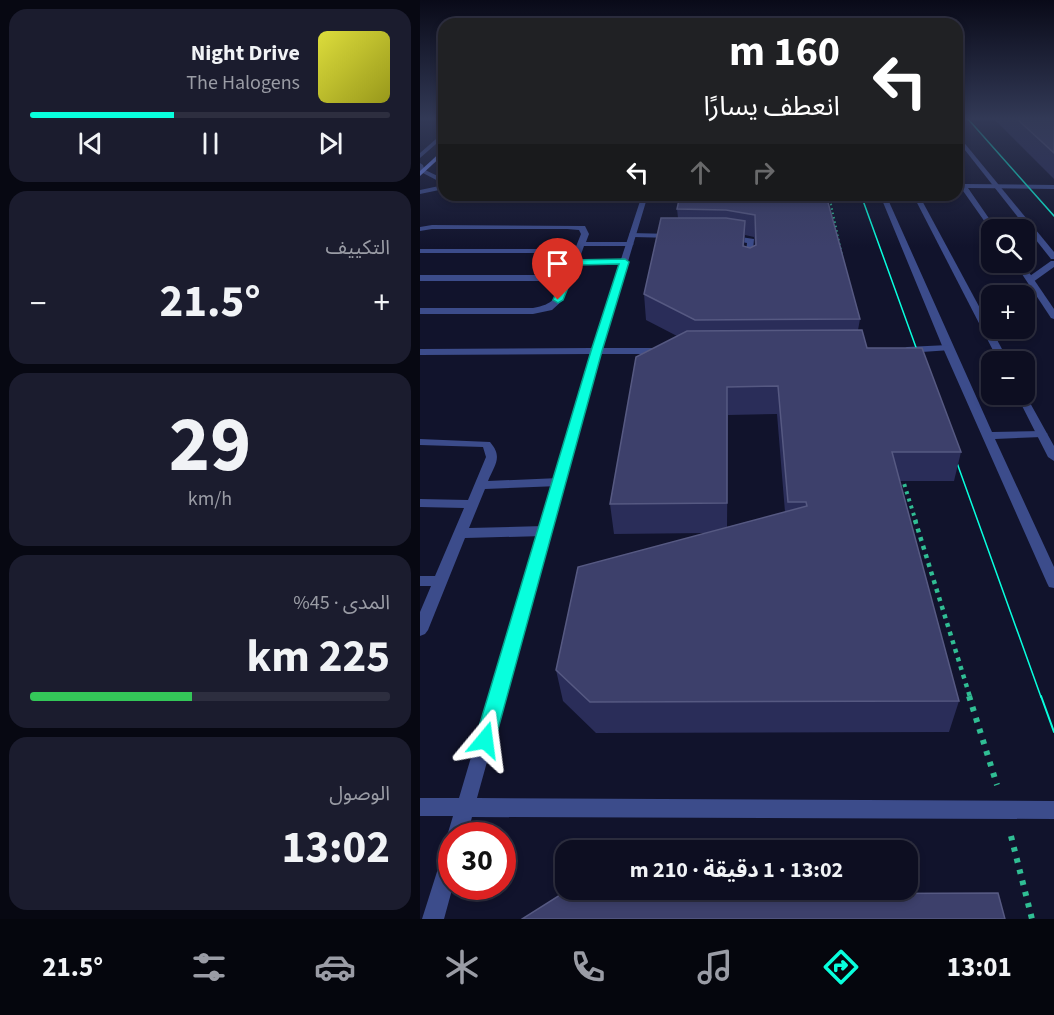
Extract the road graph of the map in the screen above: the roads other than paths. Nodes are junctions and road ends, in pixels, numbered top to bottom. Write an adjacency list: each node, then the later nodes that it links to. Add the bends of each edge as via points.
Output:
1 (977, 162): 5 (street)
2 (421, 170): 3 (street)
3 (438, 179)
4 (963, 186): 5 (street)
5 (996, 186): 6 (street); 20 (street)
6 (1054, 187)
7 (438, 188): 9 (street)
8 (963, 190): 13 (street)
9 (420, 192)
10 (643, 201): 17 (street)
11 (886, 201): 31 (street)
12 (919, 201): 35 (street)
13 (986, 219)
14 (420, 229): 18 (street, via 576,227 585,231)
15 (679, 236): 17 (street)
16 (726, 237): 24 (street, via 751,241)
17 (631, 240): 18 (street); 22 (street)
18 (579, 247): 19 (street); 21 (street)
19 (420, 251)
20 (1054, 257)
21 (574, 262): 22 (street); 27 (street)
22 (625, 262): 33 (street)
23 (1054, 263): 28 (street)
24 (749, 268)
25 (1025, 273): 28 (street)
26 (420, 278): 27 (street)
27 (567, 278): 29 (street, via 558,300 541,310)
28 (1030, 280): 30 (street)
29 (420, 311)
30 (1054, 316)
31 (948, 348): 32 (street); 39 (street)
32 (895, 350)
33 (596, 351): 34 (street); 36 (street); 42 (street)
34 (673, 351)
35 (998, 351)
36 (420, 352)
37 (1027, 405): 38 (street)
38 (1042, 434): 39 (street); 41 (street)
39 (987, 436): 50 (street)
40 (420, 442): 43 (street, via 486,444 492,457)
41 (1054, 457)
42 (559, 482): 43 (street); 46 (street)
43 (481, 485): 45 (street)
44 (420, 503): 45 (street)
45 (473, 504): 47 (street)
46 (544, 531): 47 (street); 52 (street)
47 (461, 533): 49 (street)
48 (420, 581): 49 (street)
49 (441, 581): 51 (street)
50 (1054, 583)
51 (420, 630)
52 (466, 805): 53 (street); 54 (street); 55 (street)
53 (420, 807)
54 (1054, 810)
55 (462, 822)
56 (439, 900): 57 (street)
57 (433, 919)

